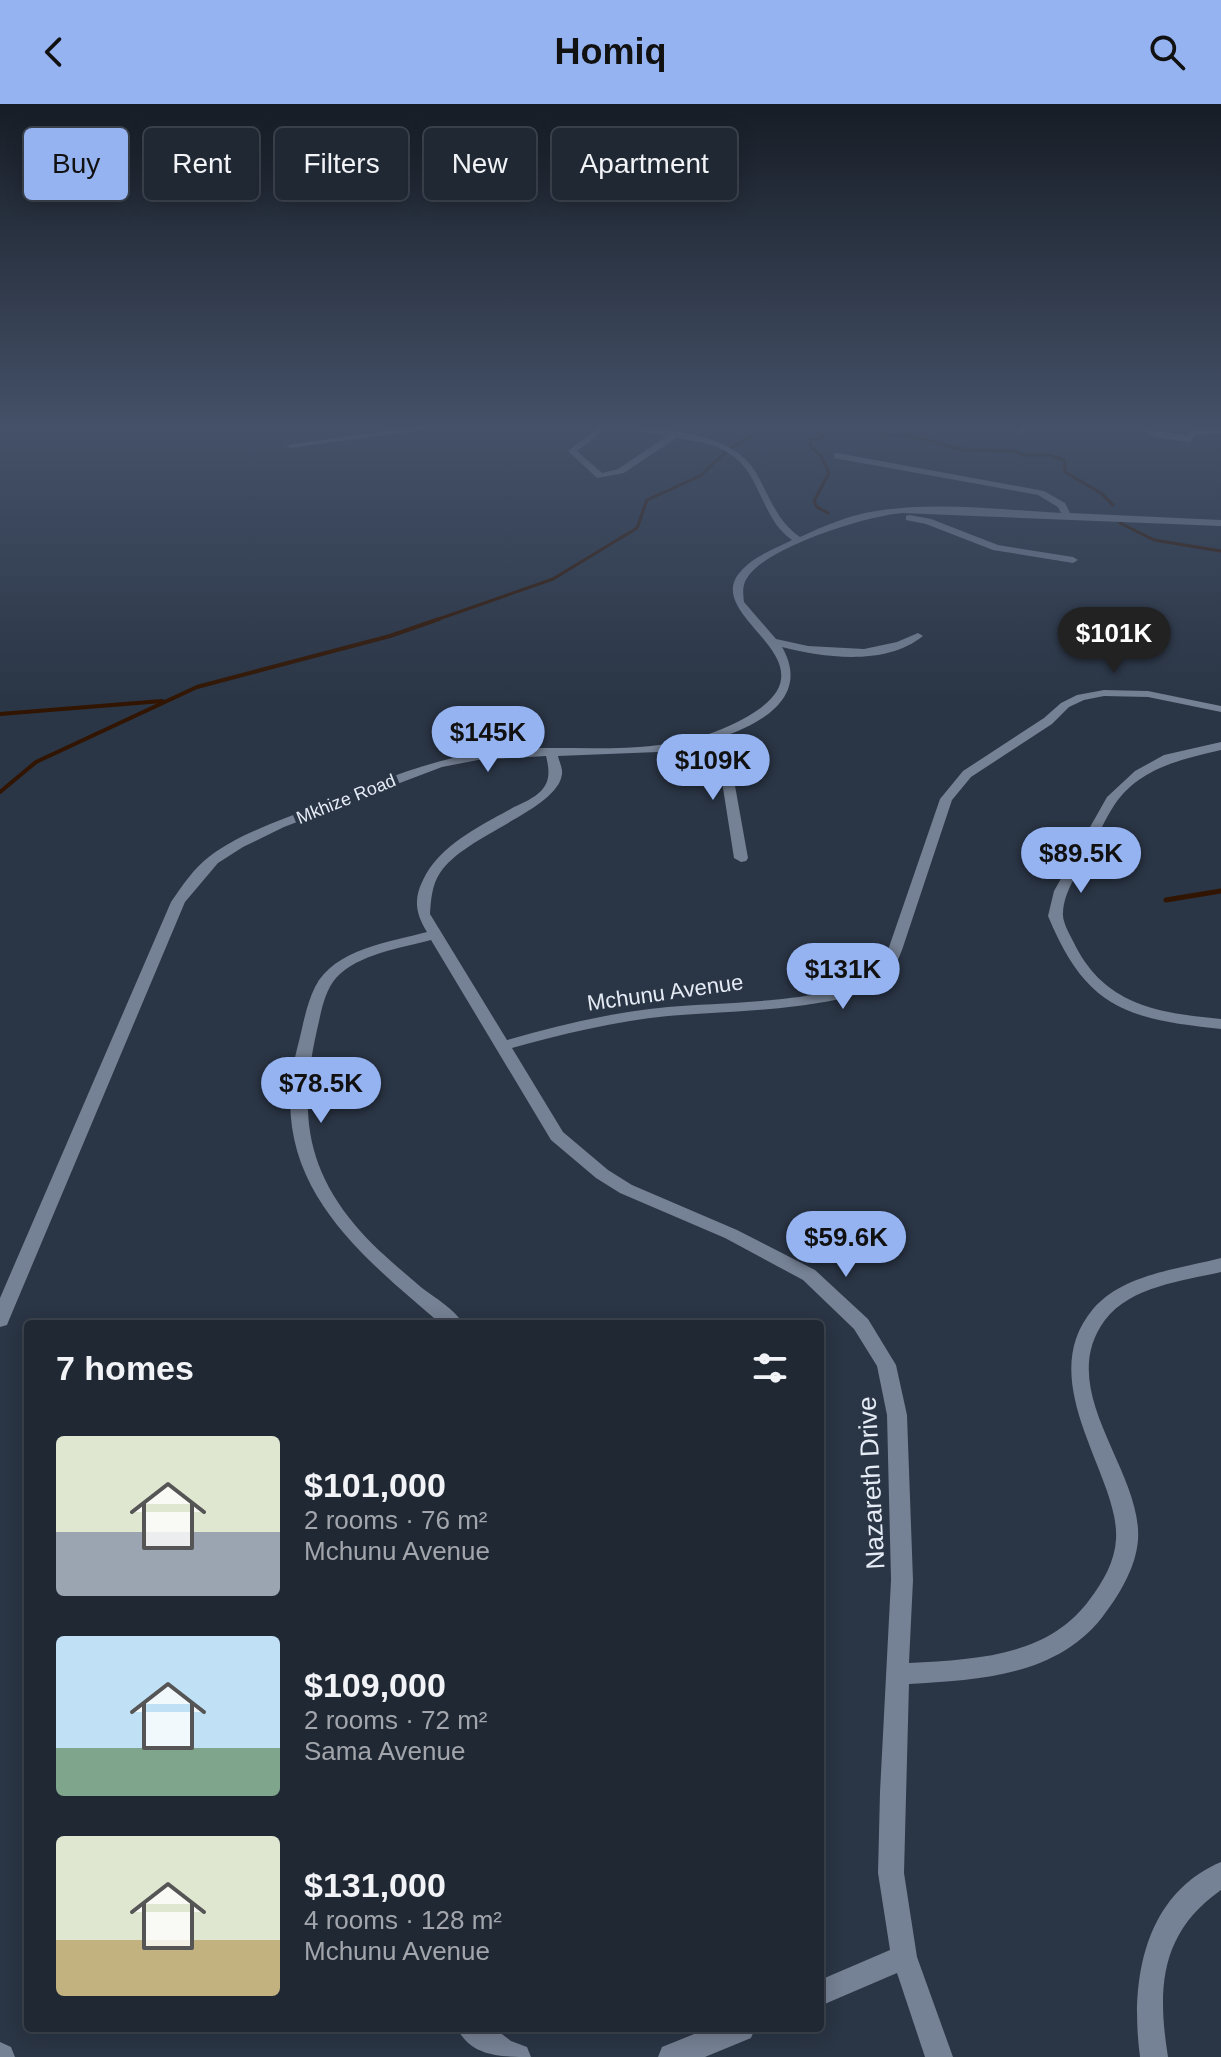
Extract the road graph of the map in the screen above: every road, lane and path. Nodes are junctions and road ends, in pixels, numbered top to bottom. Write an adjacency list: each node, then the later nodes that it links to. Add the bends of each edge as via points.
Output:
1 (777, 519): 8 (street)
2 (856, 519): 6 (street, Mkhize Road)
3 (886, 519): 6 (street)
4 (919, 519): 9 (street, via 996,548)
5 (1136, 519): 7 (street, Mkhize Road)
6 (844, 523): 8 (street, Mkhize Road)
7 (1221, 523)
8 (800, 541): 11 (street, Mkhize Road, via 762,560 740,580 739,603)
9 (1073, 560)
10 (918, 636): 11 (street, via 871,654)
11 (771, 641): 13 (street, Mkhize Road, via 786,664 787,681 780,696)
12 (1221, 709): 19 (street, Mchunu Avenue, via 1163,696 1104,693 1074,700 967,774 946,799 895,950 875,980 816,996 619,1019)
13 (716, 737): 15 (street, Mkhize Road, via 650,749); 16 (street)
14 (1221, 746): 18 (street, via 1168,758 1118,793 1061,891 1055,916 1087,976 1100,988 1161,1015)
15 (551, 752): 17 (street, Nazareth Drive, via 556,773 548,792 455,849 429,878 422,898); 21 (street, Mkhize Road, via 473,757 413,773 266,831 211,862 173,913)
16 (741, 858)
17 (433, 935): 19 (street, Nazareth Drive); 22 (street, via 356,960 324,983 299,1079 299,1111 312,1167 335,1211 383,1263)
18 (1221, 1024)
19 (501, 1046): 23 (street, Nazareth Drive, via 557,1136 578,1156 626,1189 809,1275 875,1342 893,1384 897,1415 902,1580)
20 (1221, 1265): 23 (street, via 1134,1289 1114,1301 1089,1330 1083,1350 1083,1399 1127,1530 1117,1576 1098,1609 1074,1636 1047,1651 969,1670)
21 (0, 1320)
22 (449, 1320)
23 (897, 1674): 25 (street, Nazareth Drive, via 891,1873)
24 (1221, 1875): 32 (street, via 1172,1918 1155,1960 1148,2022)
25 (904, 1957): 26 (street); 31 (street, Nazareth Drive)
26 (824, 1991)
27 (476, 2032): 29 (street)
28 (731, 2032): 30 (street)
29 (517, 2057)
30 (672, 2057)
31 (939, 2057)
32 (1154, 2057)

